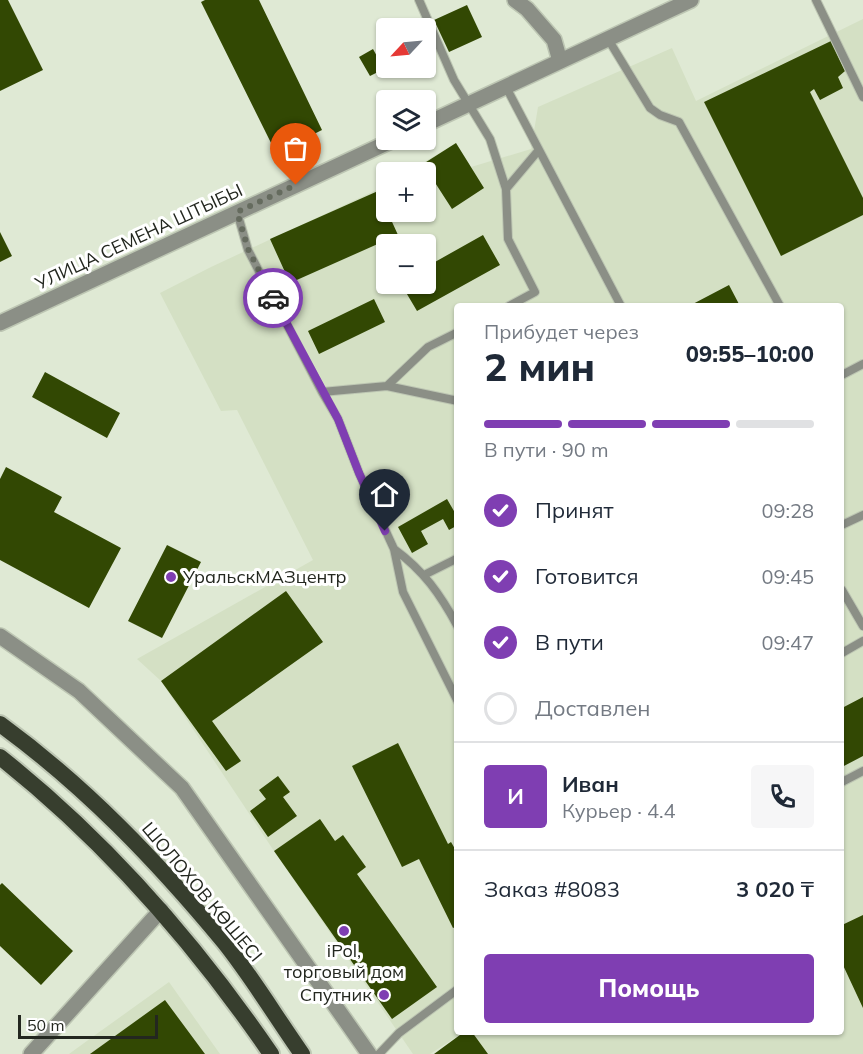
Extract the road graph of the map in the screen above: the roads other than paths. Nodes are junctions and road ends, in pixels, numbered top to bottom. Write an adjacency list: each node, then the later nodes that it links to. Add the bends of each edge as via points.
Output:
1 (419, 0): 9 (lane, via 453,80)
2 (515, 0): 6 (street, via 554,40)
3 (691, 0): 5 (street)
4 (816, 0): 8 (lane)
5 (608, 39): 6 (street); 17 (lane, via 650,108 679,122)
6 (560, 61): 7 (street)
7 (506, 87): 9 (street); 12 (lane)
8 (863, 97)
9 (468, 105): 10 (street); 13 (lane, via 490,139)
10 (436, 119)
11 (376, 148): 14 (street, УЛИЦА СЕМЕНА ШТЫБЫ)
12 (538, 151): 13 (lane); 16 (lane)
13 (506, 189): 15 (lane, via 508,238 535,292)
14 (237, 212): 18 (street, УЛИЦА СЕМЕНА ШТЫБЫ); 23 (lane, via 248,249)
15 (515, 303)
16 (619, 303)
17 (778, 303)
18 (0, 323)
19 (454, 334): 22 (lane, via 428,347)
20 (863, 364): 21 (lane)
21 (844, 374)
22 (387, 386): 23 (lane); 24 (lane)
23 (322, 392): 27 (lane, via 338,419)
24 (454, 400)
25 (863, 515): 26 (lane)
26 (844, 524)
27 (394, 549): 29 (lane); 36 (lane, via 403,592)
28 (454, 560): 29 (lane)
29 (424, 575): 31 (lane)
30 (844, 593): 32 (lane)
31 (454, 620)
32 (863, 626)
33 (0, 636): 48 (street, via 79,691 182,788)
34 (863, 641): 35 (lane)
35 (844, 652)
36 (454, 694)
37 (0, 724): 47 (highway, ШОЛОХОВ КӨШЕСІ, via 91,797 150,856 225,944)
38 (0, 757): 41 (highway, via 96,841)
39 (863, 771): 40 (lane)
40 (844, 781)
41 (161, 910): 45 (street); 46 (highway)
42 (454, 992): 43 (lane)
43 (446, 998): 44 (lane); 49 (lane, via 399,1033)
44 (454, 999)
45 (31, 1054)
46 (271, 1054)
47 (302, 1054)
48 (369, 1054)
49 (379, 1054)

